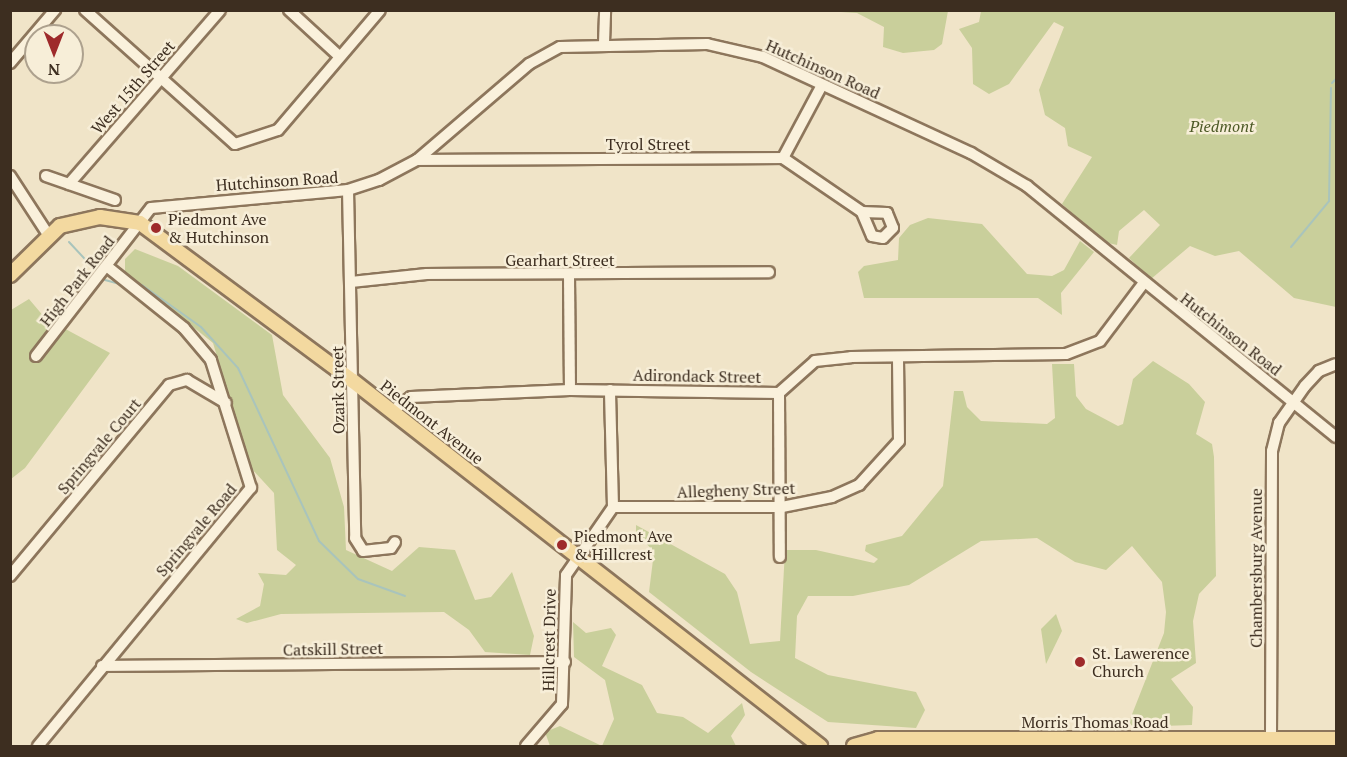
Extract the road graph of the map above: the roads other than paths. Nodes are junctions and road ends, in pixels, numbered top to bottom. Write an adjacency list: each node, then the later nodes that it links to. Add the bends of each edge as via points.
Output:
1 (55, 10): 9 (street)
2 (85, 10): 10 (street)
3 (220, 10): 10 (street, West 15th Street)
4 (289, 10): 8 (street)
5 (380, 10): 8 (street)
6 (605, 10): 7 (street)
7 (604, 43): 11 (street, Hutchinson Road, via 707,44 763,57); 13 (street, Hutchinson Road, via 560,46 529,64)
8 (339, 56): 10 (street, via 278,130 235,144)
9 (10, 63)
10 (161, 76): 16 (street, West 15th Street)
11 (822, 85): 12 (street); 27 (street, Hutchinson Road, via 971,153 1027,186)
12 (783, 158): 13 (street, Tyrol Street); 19 (street)
13 (417, 160): 17 (street, Hutchinson Road)
14 (10, 176): 21 (street)
15 (46, 176): 16 (street)
16 (69, 184): 18 (street)
17 (348, 190): 20 (street, Hutchinson Road, via 159,205); 26 (street, Ozark Street)
18 (115, 201)
19 (862, 212)
20 (140, 223): 21 (main road, Piedmont Avenue, via 100,216); 22 (street, High Park Road); 31 (main road, Piedmont Avenue)
21 (47, 233): 24 (main road)
22 (109, 268): 28 (street, High Park Road); 35 (street, Springvale Road, via 184,328 211,360)
23 (769, 272): 25 (street, Gearhart Street)
24 (10, 275)
25 (569, 276): 26 (street, Gearhart Street, via 427,274); 32 (street)
26 (351, 282): 31 (street, Ozark Street)
27 (1143, 284): 29 (street, Adirondack Street, via 1100,341 1084,350); 36 (street, Hutchinson Road)
28 (36, 356)
29 (898, 358): 34 (street, Adirondack Street, via 814,361); 40 (street, Allegheny Street, via 899,441 883,465 859,485 832,497)
30 (1336, 364): 36 (street, Chambersburg Avenue, via 1319,371)
31 (353, 381): 37 (main road, Piedmont Avenue); 41 (street, Ozark Street, via 356,538 363,551 391,548)
32 (570, 390): 33 (street, Adirondack Street); 37 (street, Adirondack Street, via 411,398)
33 (610, 390): 34 (street, Adirondack Street); 39 (street)
34 (779, 393): 40 (street)
35 (226, 403): 44 (street, Springvale Court, via 187,380 169,385); 46 (street, Springvale Road, via 251,488)
36 (1294, 403): 38 (street, Hutchinson Road); 47 (street, Chambersburg Avenue, via 1279,423 1272,451)
37 (392, 411): 43 (main road, Piedmont Avenue)
38 (1336, 437)
39 (613, 507): 40 (street, Allegheny Street); 43 (street, Hillcrest Drive)
40 (782, 507): 42 (street)
41 (395, 542)
42 (780, 557)
43 (578, 558): 45 (street, Hillcrest Drive, via 566,575); 52 (main road, Piedmont Avenue)
44 (10, 576)
45 (565, 662): 46 (street, Catskill Street); 51 (street, Hillcrest Drive, via 562,704)
46 (102, 666): 50 (street, Springvale Road)
47 (1271, 739): 48 (main road, Morris Thomas Road); 49 (main road, Morris Thomas Road)
48 (1336, 739)
49 (1218, 743): 53 (main road, Morris Thomas Road, via 878,739)
50 (38, 747)
51 (526, 747)
52 (820, 747)
53 (854, 747)

